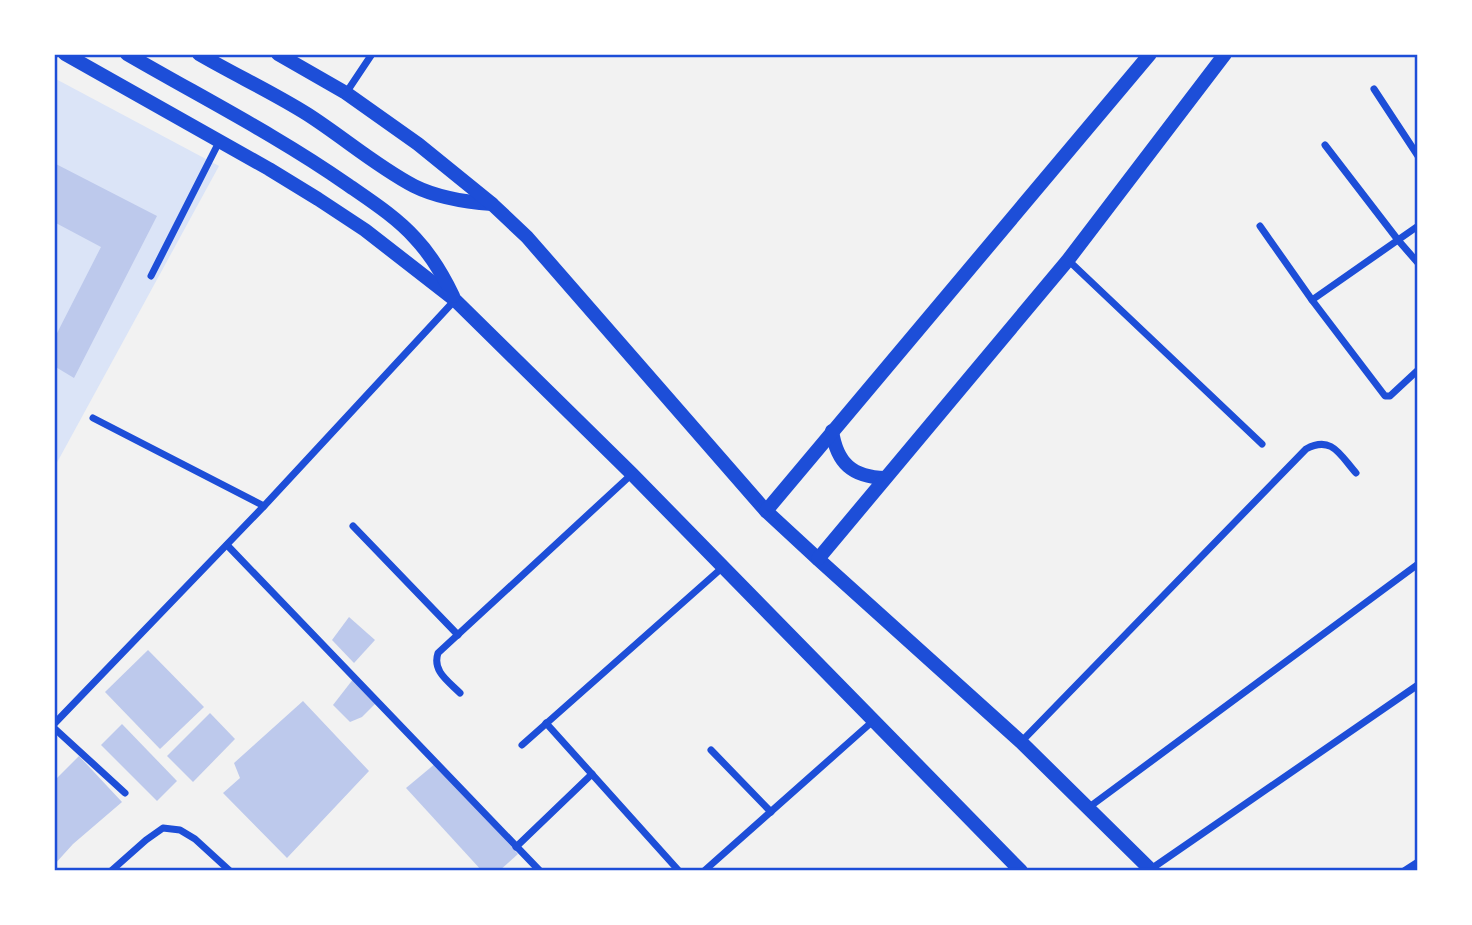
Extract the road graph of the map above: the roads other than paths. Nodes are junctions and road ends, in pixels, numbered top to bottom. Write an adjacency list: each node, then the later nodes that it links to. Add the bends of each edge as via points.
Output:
1 (65, 54): 10 (main road)
2 (127, 54): 20 (main road, via 313,161 381,208 430,256)
3 (199, 54): 13 (main road, via 308,115 415,186 440,196)
4 (278, 54): 9 (main road)
5 (372, 54): 9 (street)
6 (1150, 54): 24 (main road)
7 (1225, 54): 17 (main road)
8 (1374, 89): 12 (street)
9 (346, 93): 13 (main road)
10 (219, 142): 19 (street); 20 (main road, via 365,230)
11 (1325, 145): 16 (street)
12 (1418, 156)
13 (492, 204): 30 (main road, via 527,237)
14 (1260, 226): 21 (street)
15 (1418, 226): 16 (street)
16 (1398, 240): 18 (street); 21 (street)
17 (1068, 260): 25 (street); 28 (main road)
18 (1418, 263)
19 (150, 276)
20 (455, 300): 27 (main road); 29 (street)
21 (1312, 300): 22 (street, via 1385,396)
22 (1418, 370)
23 (93, 418): 29 (street)
24 (832, 431): 28 (main road, via 834,447 848,467 869,478); 30 (main road)
25 (1262, 444)
26 (1356, 473): 42 (street, via 1332,445 1314,444 1306,449)
27 (632, 474): 35 (main road); 36 (street)
28 (885, 478): 33 (main road)
29 (264, 506): 32 (street)
30 (766, 511): 33 (main road)
31 (353, 526): 36 (street)
32 (227, 545): 41 (street); 49 (street)
33 (818, 559): 42 (main road)
34 (1418, 564): 47 (street)
35 (723, 567): 39 (main road); 40 (street)
36 (458, 635): 38 (street, via 436,660 441,674)
37 (1418, 685): 51 (street)
38 (460, 693)
39 (874, 720): 48 (street); 57 (main road)
40 (546, 723): 43 (street); 45 (street)
41 (54, 726): 46 (street)
42 (1021, 742): 47 (main road)
43 (522, 745)
44 (711, 750): 48 (street)
45 (592, 774): 49 (street); 55 (street)
46 (125, 793)
47 (1088, 808): 51 (main road)
48 (771, 812): 56 (street)
49 (516, 846): 54 (street)
50 (1418, 862): 58 (street)
51 (1152, 870)
52 (111, 871): 53 (street, via 163,828 180,830 195,839)
53 (230, 871)
54 (540, 871)
55 (679, 871)
56 (704, 871)
57 (1021, 871)
58 (1404, 871)

